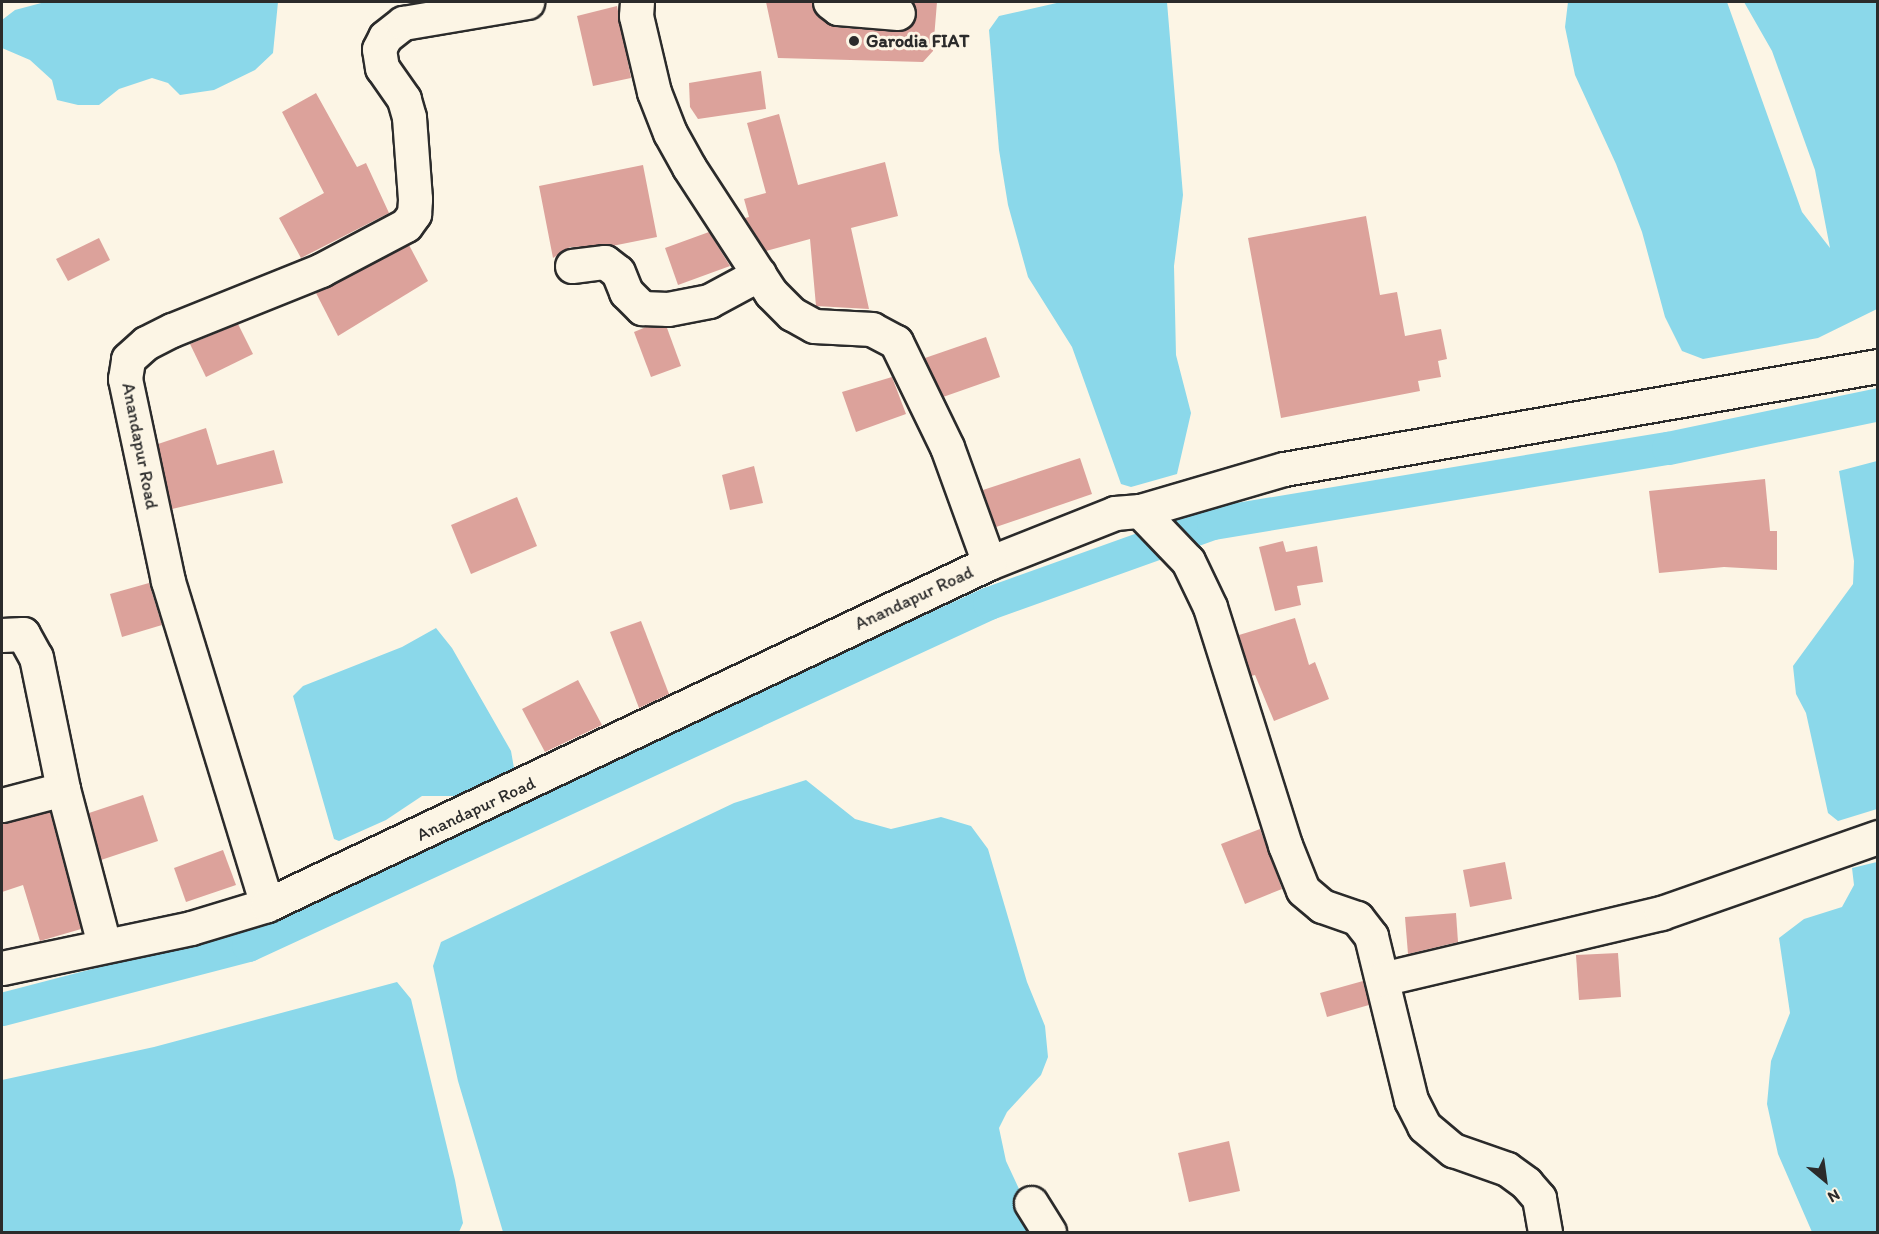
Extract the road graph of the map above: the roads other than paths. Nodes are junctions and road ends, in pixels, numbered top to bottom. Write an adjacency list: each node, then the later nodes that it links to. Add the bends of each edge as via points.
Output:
1 (527, 2): 4 (street, Anandapur Road)
2 (637, 2): 7 (street, Anandapur Road, via 654,92 670,133)
3 (830, 2): 5 (street, via 838,8)
4 (400, 12): 15 (street, Anandapur Road, via 379,49 382,69 404,99 409,117 415,199 414,214 406,225 321,270 172,330 146,343 128,359 125,380 168,580)
5 (898, 13)
6 (572, 266): 7 (street, via 605,262 618,272 626,292 642,308 668,309 709,300)
7 (759, 274): 10 (street, Anandapur Road, via 792,314 814,326 872,329 896,342 947,447)
8 (1878, 366): 9 (street, via 1284,469)
9 (1149, 520): 10 (street, via 1115,513); 18 (street, via 1188,561 1222,641 1285,845 1303,890 1322,906 1357,918 1371,936)
10 (989, 563): 15 (street, Anandapur Road, via 538,780)
11 (2, 635): 12 (street, via 23,634 36,657)
12 (63, 789): 13 (street); 16 (street)
13 (2, 805)
14 (1878, 837): 18 (street, via 1651,916)
15 (267, 905): 16 (street, Anandapur Road, via 191,928)
16 (104, 944): 17 (street, Anandapur Road)
17 (2, 968)
18 (1382, 979): 21 (street, via 1411,1100 1424,1126 1453,1150 1507,1169 1526,1182 1539,1198)
19 (1031, 1203): 20 (street)
20 (1049, 1233)
21 (1545, 1233)

